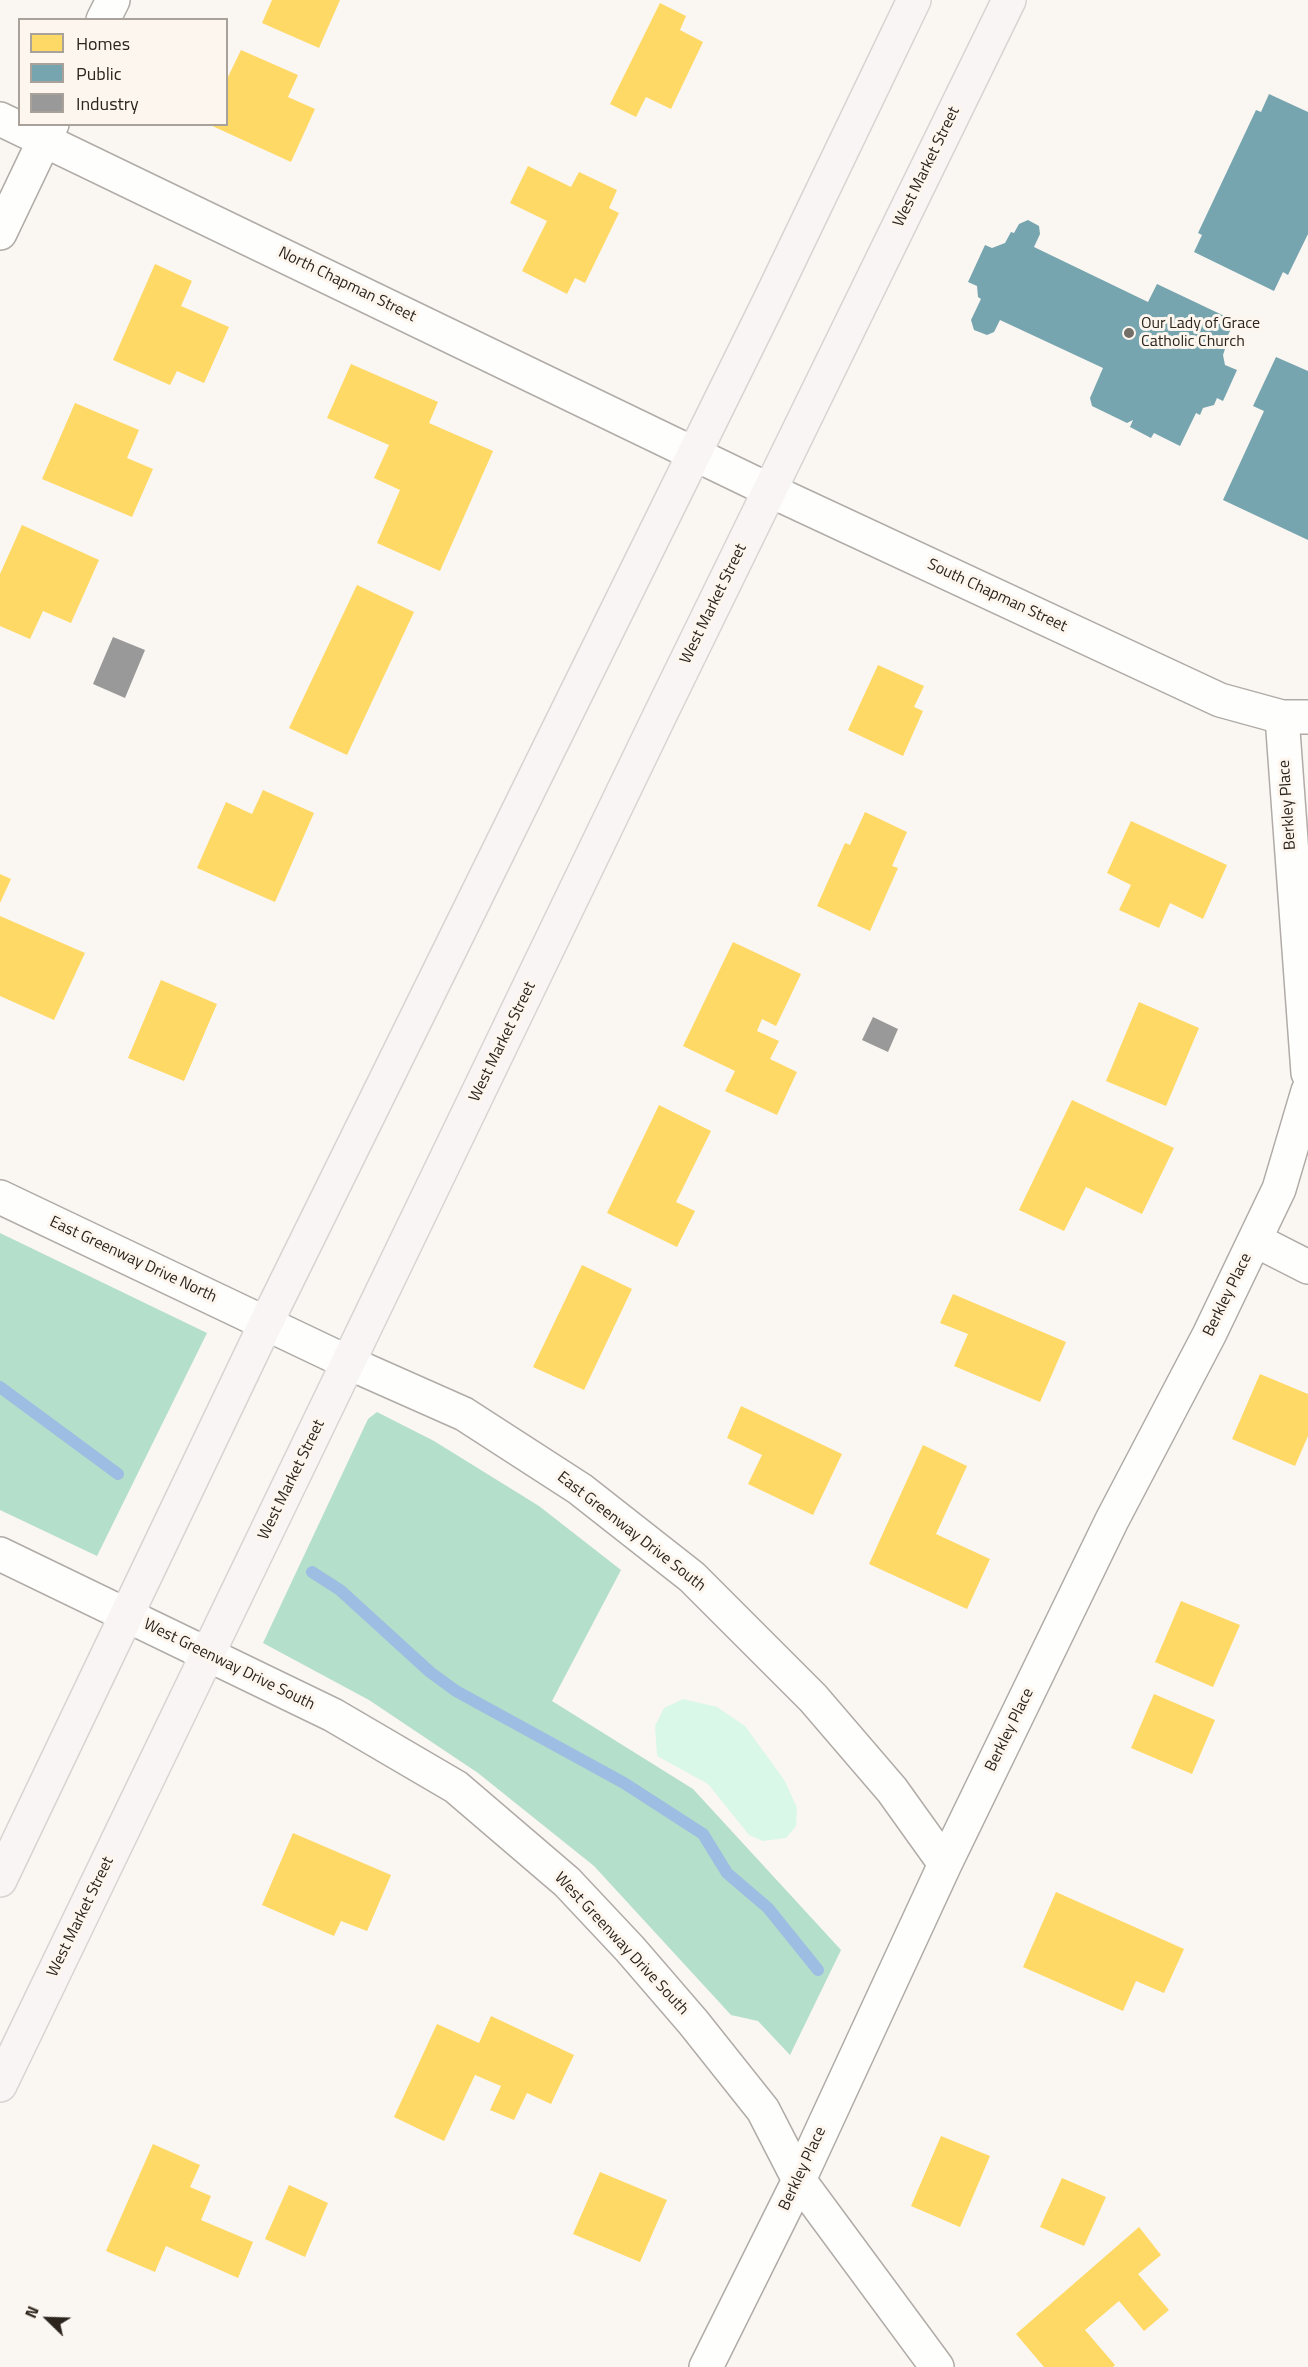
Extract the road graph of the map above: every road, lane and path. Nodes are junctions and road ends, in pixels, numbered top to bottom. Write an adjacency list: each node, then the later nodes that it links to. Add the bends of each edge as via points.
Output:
1 (113, 0): 4 (street)
2 (914, 0): 10 (main road)
3 (1009, 0): 11 (main road, West Market Street)
4 (104, 18)
5 (0, 119): 6 (street, North Chapman Street)
6 (18, 124)
7 (26, 126): 8 (street, North Chapman Street)
8 (48, 132): 9 (street); 10 (street, North Chapman Street)
9 (0, 233)
10 (693, 453): 11 (street, South Chapman Street); 18 (main road)
11 (769, 490): 12 (street, South Chapman Street, via 1220,699); 19 (main road, West Market Street)
12 (1295, 717): 13 (street, Berkley Place)
13 (1308, 1072)
14 (1308, 1091): 16 (street, Berkley Place, via 1279,1190)
15 (0, 1197): 18 (street, East Greenway Drive North)
16 (1255, 1240): 17 (street); 23 (street, Berkley Place, via 1112,1520)
17 (1308, 1267)
18 (266, 1323): 19 (street, East Greenway Drive South); 21 (main road)
19 (349, 1363): 22 (main road, West Market Street); 23 (street, East Greenway Drive South, via 464,1414 580,1489 692,1576 813,1698 892,1790)
20 (0, 1554): 21 (street, West Greenway Drive South)
21 (125, 1614): 22 (street, West Greenway Drive South); 24 (main road)
22 (208, 1654): 25 (main road, West Market Street); 26 (street, West Greenway Drive South, via 333,1715 456,1787 567,1882 686,2014 763,2110)
23 (945, 1864): 26 (street, Berkley Place)
24 (0, 1880)
25 (0, 2085)
26 (799, 2180): 27 (street, Berkley Place); 28 (street, West Greenway Drive South)
27 (706, 2367)
28 (937, 2367)

